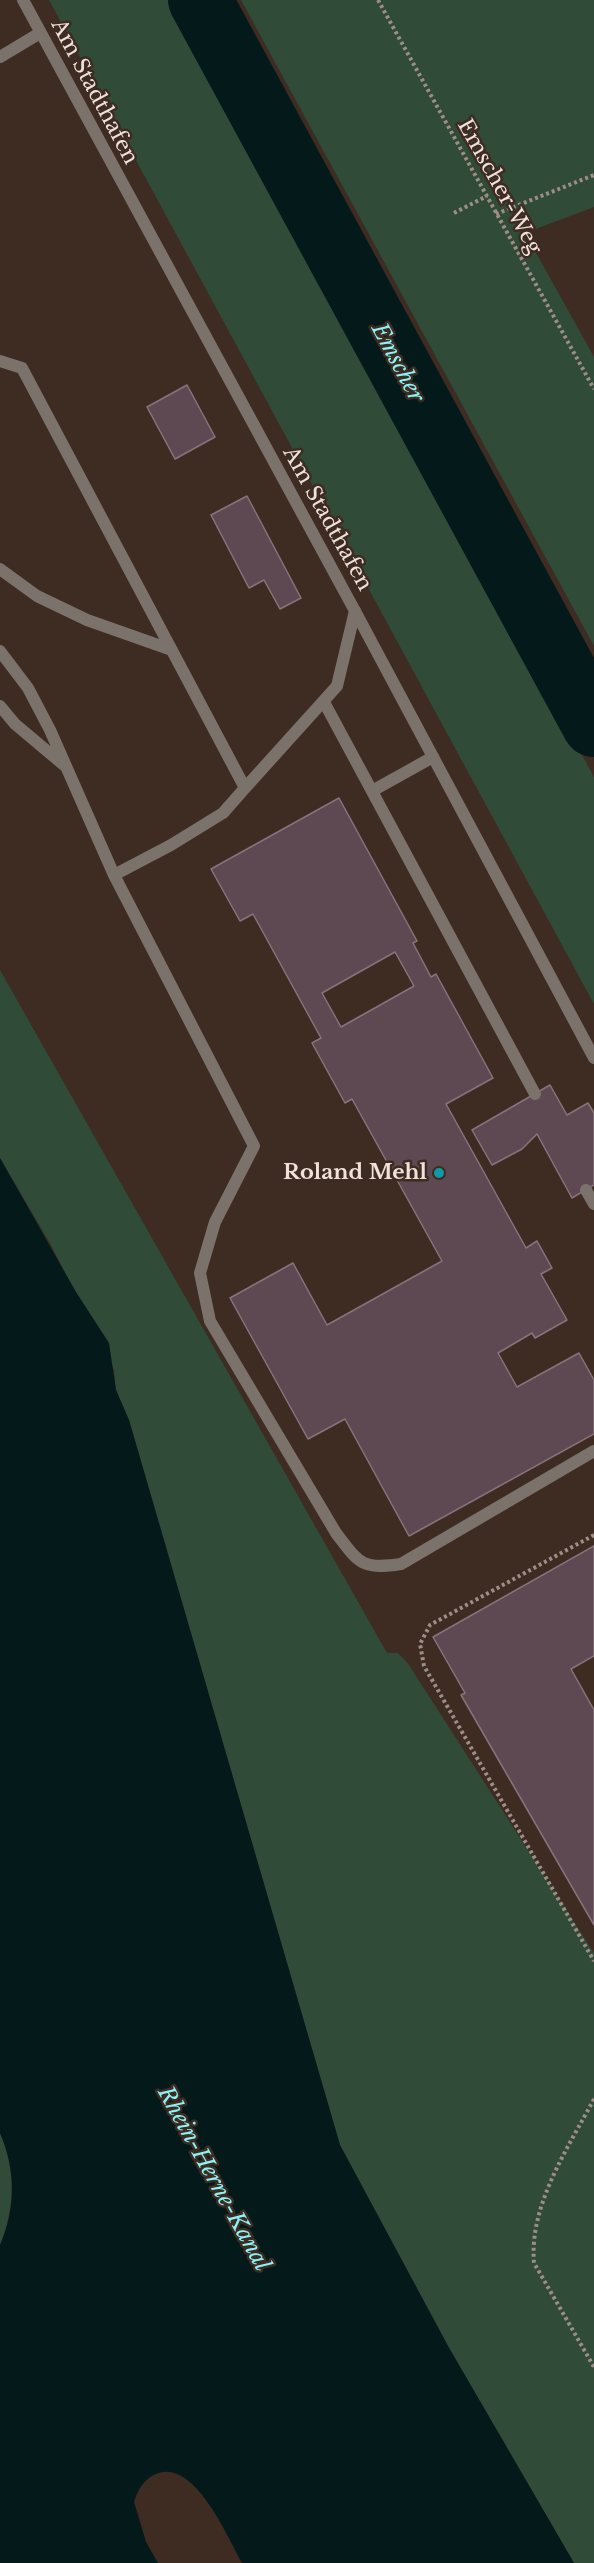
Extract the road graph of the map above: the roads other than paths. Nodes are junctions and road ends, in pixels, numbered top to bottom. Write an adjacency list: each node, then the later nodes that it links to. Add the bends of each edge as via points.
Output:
1 (23, 0): 2 (street, Am Stadthafen)
2 (40, 33): 3 (street); 6 (street, Am Stadthafen)
3 (0, 57)
4 (0, 361): 7 (street, via 22,368)
5 (0, 569): 7 (street, via 37,596 77,615)
6 (355, 611): 9 (street, via 337,686); 11 (street, Am Stadthafen)
7 (172, 650): 13 (street)
8 (0, 651): 12 (street, via 28,688)
9 (324, 702): 13 (street); 14 (street)
10 (0, 706): 12 (street, via 15,724)
11 (433, 757): 14 (street); 16 (street, Am Stadthafen)
12 (67, 768): 15 (street)
13 (245, 788): 15 (street, via 223,813)
14 (372, 791): 17 (street)
15 (114, 874): 20 (street, via 254,1146 215,1222 200,1273 210,1321 336,1533 359,1562 381,1567 401,1564)
16 (594, 1058)
17 (535, 1094)
18 (586, 1190): 19 (street)
19 (594, 1204)
20 (594, 1451)

